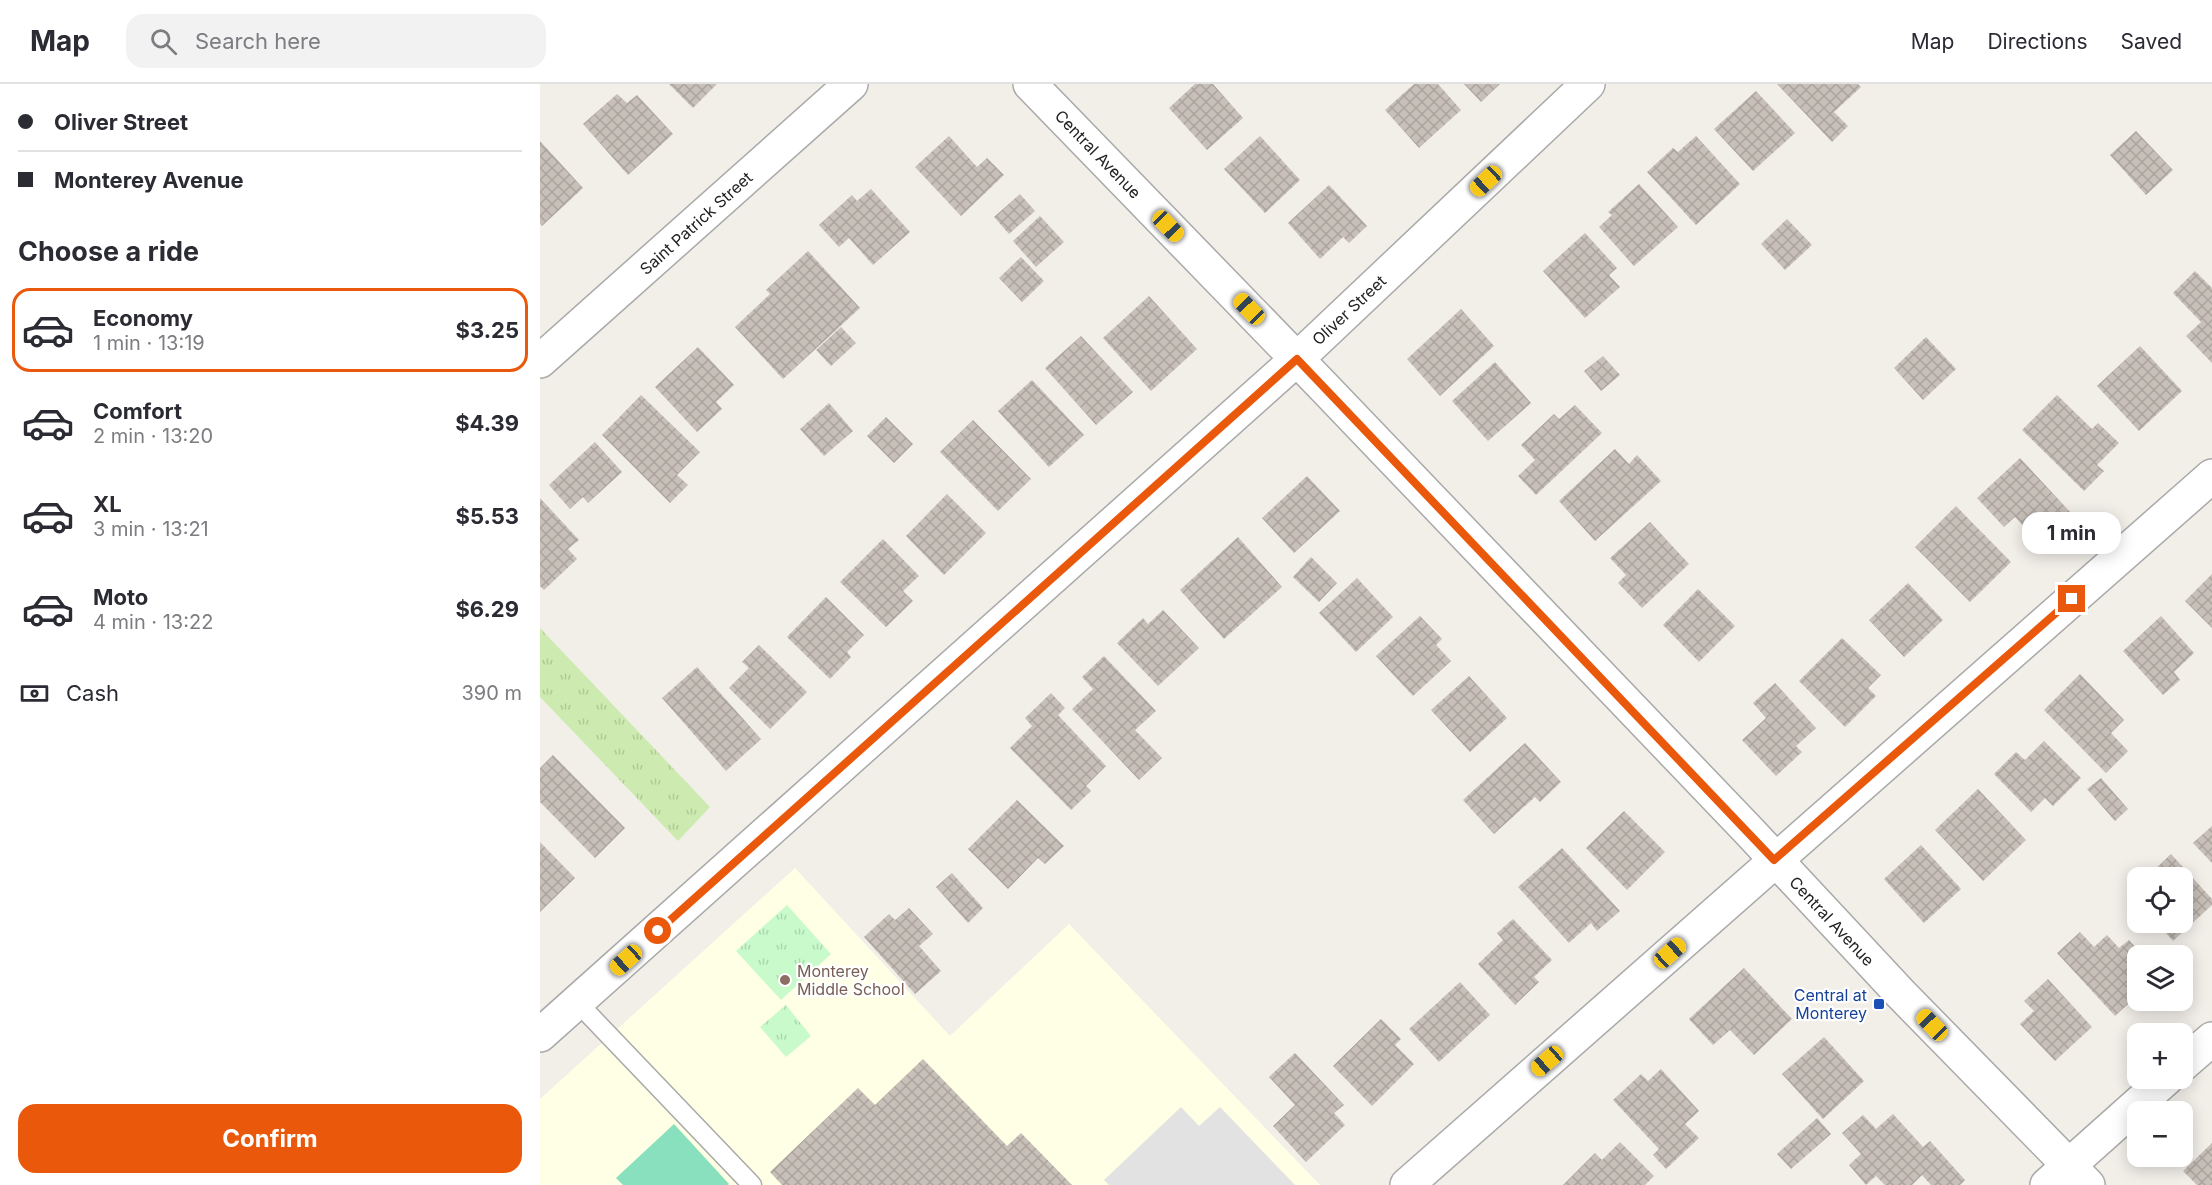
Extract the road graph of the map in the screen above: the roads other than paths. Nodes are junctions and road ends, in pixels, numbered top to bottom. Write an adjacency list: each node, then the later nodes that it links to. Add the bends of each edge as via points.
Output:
1 (851, 84): 5 (street, Saint Patrick Street)
2 (1030, 84): 4 (street, Central Avenue)
3 (1588, 84): 4 (street, Oliver Street)
4 (1297, 359): 7 (street, Central Avenue); 8 (street, Oliver Street)
5 (540, 361)
6 (2212, 476): 7 (street)
7 (1774, 860): 13 (street, Central Avenue); 15 (street)
8 (578, 1003): 9 (street, Oliver Street); 14 (lane)
9 (540, 1035)
10 (2212, 1039): 11 (street)
11 (2193, 1055)
12 (2156, 1089): 13 (street)
13 (2068, 1178)
14 (752, 1185)
15 (1407, 1185)

